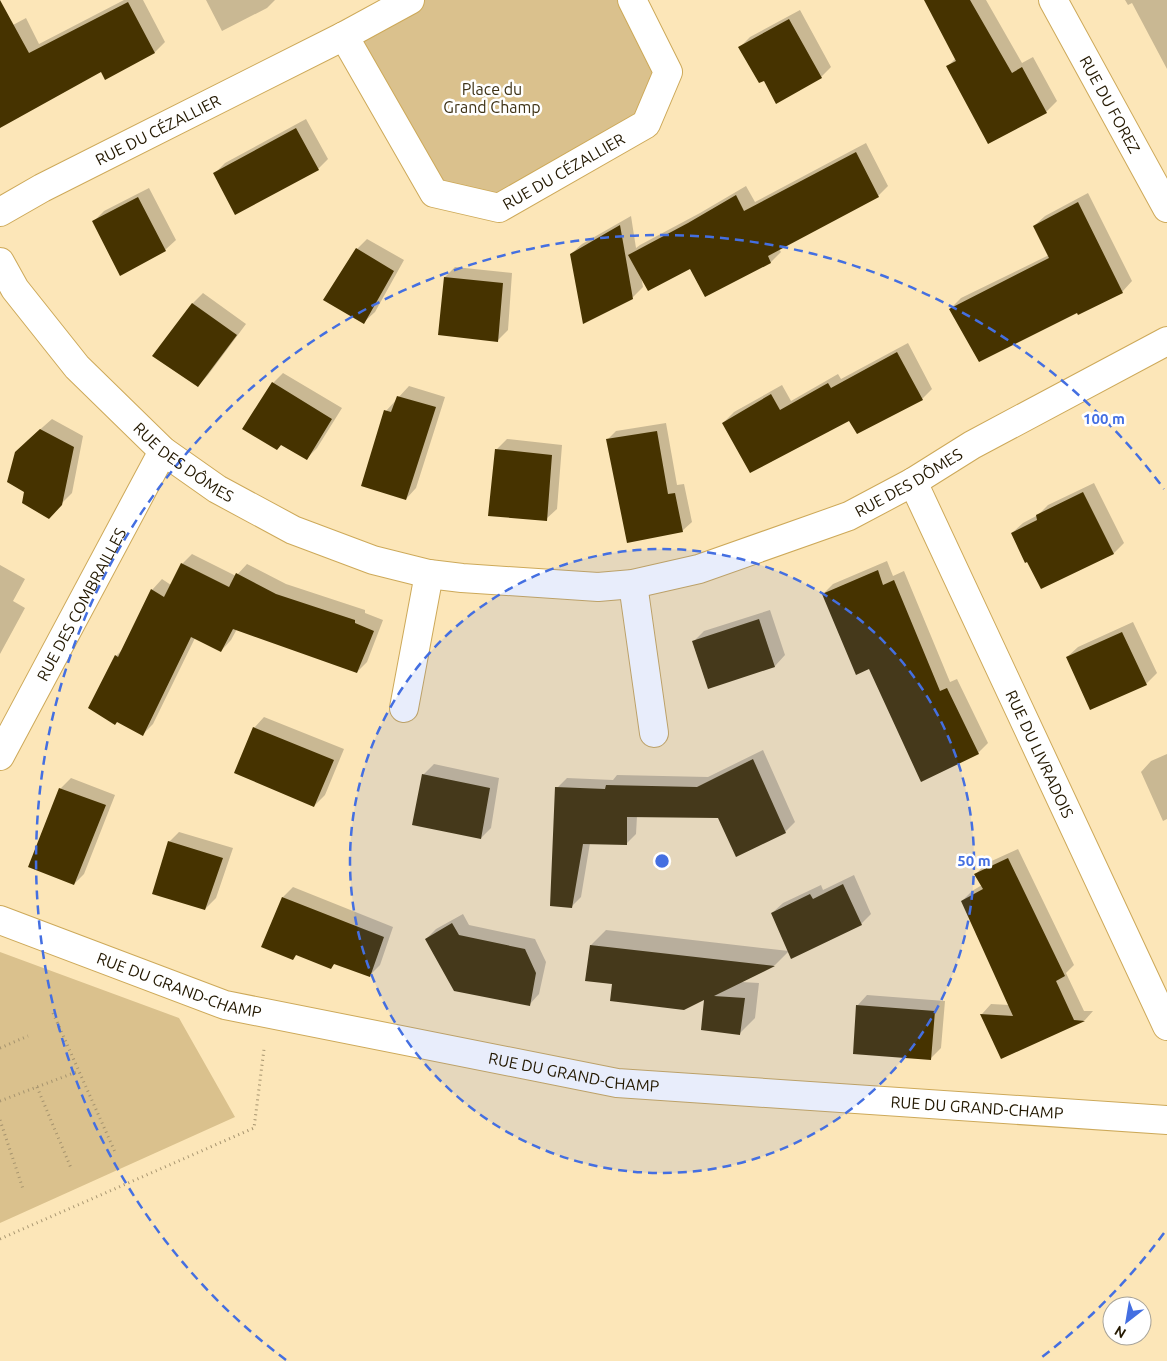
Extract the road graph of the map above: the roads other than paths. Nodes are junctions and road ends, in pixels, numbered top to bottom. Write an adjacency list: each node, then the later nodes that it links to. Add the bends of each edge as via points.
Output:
1 (410, 0): 4 (street, RUE DU CÉZALLIER)
2 (632, 0): 4 (street, RUE DU CÉZALLIER, via 668,72 646,124 499,208 434,193)
3 (1053, 0): 5 (street, RUE DU FOREZ)
4 (344, 36): 6 (street, RUE DU CÉZALLIER)
5 (1167, 208)
6 (0, 212)
7 (0, 262): 9 (street, RUE DES DÔMES, via 15,289 77,367)
8 (1167, 341): 10 (street, RUE DES DÔMES, via 972,445)
9 (163, 451): 11 (street, RUE DES DÔMES, via 217,489 293,530 373,560); 15 (street, RUE DES COMBRAILLES)
10 (913, 482): 12 (street, RUE DES DÔMES, via 849,516 699,569); 17 (street, RUE DU LIVRADOIS)
11 (430, 574): 12 (street, RUE DES DÔMES, via 598,586); 13 (street)
12 (633, 584): 14 (street)
13 (404, 708)
14 (654, 733)
15 (0, 756)
16 (0, 920): 18 (street, RUE DU GRAND-CHAMP, via 225,1006 616,1083)
17 (1167, 1026)
18 (1167, 1120)

